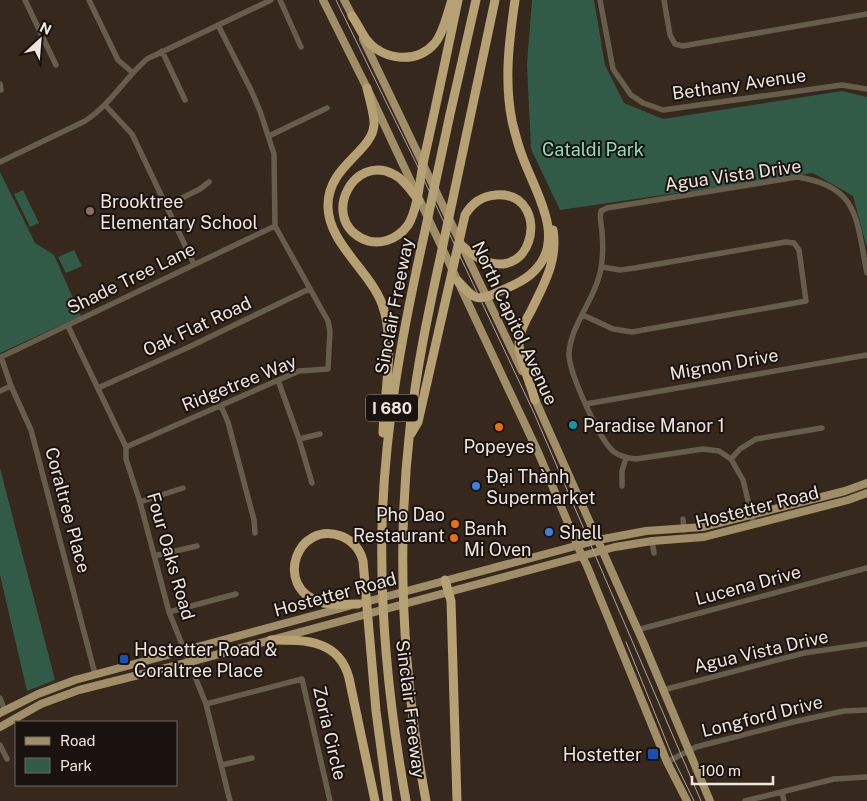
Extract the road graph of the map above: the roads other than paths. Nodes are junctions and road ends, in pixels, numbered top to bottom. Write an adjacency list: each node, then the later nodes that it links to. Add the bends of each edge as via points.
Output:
1 (25, 0): 19 (street)
2 (89, 0): 20 (street, via 118,60)
3 (271, 0): 16 (street)
4 (280, 0): 17 (street)
5 (323, 0): 21 (main road, North Capitol Avenue)
6 (344, 0): 15 (main road, North Capitol Avenue)
7 (452, 0): 15 (highway, via 434,44 408,57 394,57 370,44)
8 (458, 0): 29 (highway, via 427,146 413,214 404,230 381,242 355,234 343,211 349,185 370,172 395,174)
9 (476, 0): 58 (highway, Sinclair Freeway / I 680, via 406,316)
10 (495, 0): 53 (highway, Sinclair Freeway / I 680, via 438,268)
11 (514, 0): 30 (highway, via 508,54 510,109 518,145)
12 (600, 0): 22 (street, Bethany Avenue, via 613,69 631,95 663,110 842,85)
13 (664, 0): 14 (street, via 670,35 675,44 683,46)
14 (867, 14)
15 (352, 16): 33 (main road, North Capitol Avenue)
16 (218, 25): 18 (street); 26 (street, Ridgetree Way, via 251,90)
17 (302, 46)
18 (162, 51): 20 (street); 23 (street)
19 (56, 65)
20 (132, 72): 24 (street)
21 (367, 88): 29 (main road, North Capitol Avenue); 58 (highway, via 374,127 369,139 336,177 328,206 332,227 374,288 387,319)
22 (867, 90)
23 (185, 100)
24 (104, 105): 27 (street, via 85,121); 31 (street, via 132,134)
25 (326, 108): 26 (street)
26 (269, 136): 32 (street, Ridgetree Way, via 275,164)
27 (0, 162)
28 (208, 182): 31 (street)
29 (419, 201): 37 (main road, North Capitol Avenue)
30 (541, 201): 39 (highway, via 549,232 541,263 527,278); 48 (highway, via 552,223 555,238 553,260 519,342)
31 (166, 206): 34 (street)
32 (275, 226): 34 (street, Shade Tree Lane); 38 (street, Ridgetree Way)
33 (462, 246): 39 (main road, North Capitol Avenue); 53 (highway, via 487,263 514,260 530,240 532,227 528,213 518,202 499,195 478,200 469,209 463,221 418,422)
34 (194, 264): 41 (street, Shade Tree Lane)
35 (602, 268): 36 (street, Agua Vista Drive, via 600,216 601,211 607,208 797,177 827,184 842,194 854,210); 40 (street); 40 (street, via 620,270 794,243 799,250 806,301 632,332 613,329)
36 (867, 273)
37 (458, 281): 39 (highway, via 473,297); 72 (main road, North Capitol Avenue, via 538,452)
38 (309, 289): 44 (street, Ridgetree Way, via 328,321 328,369 299,371); 46 (street, Oak Flat Road)
39 (487, 298): 48 (main road, North Capitol Avenue)
40 (583, 315): 49 (street, via 573,335 569,354 572,373)
41 (68, 326): 43 (street, Shade Tree Lane); 46 (street, Four Oaks Road)
42 (867, 355): 49 (street, Mignon Drive)
43 (1, 357): 45 (street, Coraltree Place)
44 (278, 380): 50 (street, Ridgetree Way); 54 (street)
45 (11, 386): 47 (street); 89 (street, Coraltree Place, via 31,430)
46 (98, 388): 55 (street, Four Oaks Road)
47 (0, 391)
48 (535, 400): 70 (main road, North Capitol Avenue)
49 (586, 404): 56 (street, via 603,438 614,452)
50 (221, 406): 55 (street, Ridgetree Way); 69 (street)
51 (822, 428): 57 (street, via 756,439)
52 (320, 434): 54 (street)
53 (409, 436): 109 (highway, Sinclair Freeway / I 680, via 403,526 405,619 417,754)
54 (299, 439): 59 (street)
55 (126, 447): 64 (street, Four Oaks Road, via 126,458)
56 (626, 458): 57 (street, via 636,460 703,449 718,451); 61 (street)
57 (731, 459): 65 (street, via 743,480)
58 (384, 476): 108 (highway, Sinclair Freeway / I 680, via 384,624 391,704)
59 (312, 483)
60 (867, 483): 65 (main road, Hostetter Road)
61 (622, 486)
62 (183, 488): 64 (street)
63 (867, 493): 67 (main road, Hostetter Road)
64 (140, 502): 76 (street, Four Oaks Road)
65 (751, 516): 67 (street); 68 (main road, Hostetter Road)
66 (683, 519): 68 (street, Hostetter Road)
67 (754, 525): 71 (main road, Hostetter Road, via 697,538)
68 (684, 530): 70 (main road, Hostetter Road, via 646,531)
69 (256, 533)
70 (598, 540): 72 (main road, Hostetter Road); 74 (main road, North Capitol Avenue)
71 (652, 541): 74 (main road, Hostetter Road); 75 (street)
72 (577, 545): 77 (main road, North Capitol Avenue); 79 (main road, Hostetter Road)
73 (197, 546): 76 (street)
74 (603, 551): 77 (main road, Hostetter Road); 84 (main road, North Capitol Avenue)
75 (654, 553)
76 (154, 556): 83 (street, Four Oaks Road)
77 (582, 556): 80 (main road, Hostetter Road); 100 (main road, North Capitol Avenue)
78 (867, 568): 84 (street, Lucena Drive)
79 (445, 580): 80 (highway); 82 (main road, Hostetter Road)
80 (449, 592): 85 (main road, Hostetter Road); 110 (highway)
81 (236, 594): 83 (street)
82 (358, 604): 87 (main road, Hostetter Road); 107 (highway, via 318,602 305,594 294,573 296,556 304,545 317,536 332,534 345,538 361,554)
83 (169, 612): 87 (street, Four Oaks Road)
84 (637, 630): 90 (main road, North Capitol Avenue)
85 (271, 640): 88 (main road, Hostetter Road); 106 (highway, via 312,642 328,648 341,660 349,678)
86 (867, 644): 90 (street, Agua Vista Drive, via 804,654)
87 (185, 650): 88 (street, Four Oaks Road); 89 (main road, Hostetter Road)
88 (190, 662): 92 (street, Four Oaks Road); 95 (main road, Hostetter Road, via 78,690 41,704)
89 (95, 674): 94 (main road, Hostetter Road, via 58,686)
90 (663, 690): 97 (main road, North Capitol Avenue)
91 (0, 698): 94 (street)
92 (206, 704): 101 (street, Four Oaks Road); 105 (street, Zoria Circle, via 302,679)
93 (867, 710): 97 (street, Longford Drive, via 844,711 793,722)
94 (2, 712)
95 (0, 727)
96 (0, 745): 99 (street)
97 (689, 751): 100 (street, Longford Drive); 112 (main road, North Capitol Avenue)
98 (252, 758): 101 (street)
99 (7, 759)
100 (667, 762): 111 (main road, North Capitol Avenue)
101 (222, 765): 104 (street, Four Oaks Road)
102 (867, 777): 103 (street, via 834,779)
103 (782, 792): 113 (street); 114 (street)
104 (230, 801)
105 (330, 801)
106 (375, 801)
107 (388, 801)
108 (406, 801)
109 (426, 801)
110 (457, 801)
111 (687, 801)
112 (710, 801)
113 (745, 801)
114 (784, 801)

